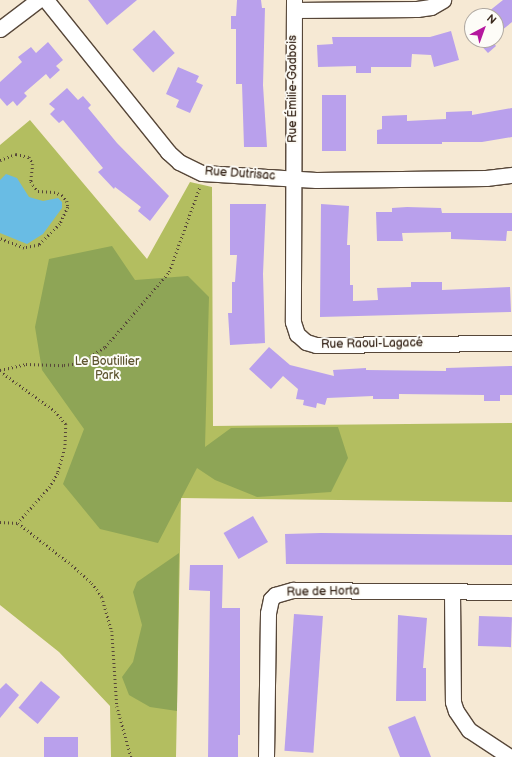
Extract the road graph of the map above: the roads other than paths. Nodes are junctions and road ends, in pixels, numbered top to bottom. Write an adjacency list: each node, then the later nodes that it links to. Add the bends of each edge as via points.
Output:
1 (38, 0): 5 (street)
2 (46, 0): 7 (street, Rue Dutrisac, via 168,152 179,162 202,173)
3 (443, 0): 4 (street, via 431,7 417,9)
4 (294, 5): 7 (street, Rue Émilie-Gadbois)
5 (0, 29)
6 (512, 175): 7 (street, Rue Dutrisac, via 316,180)
7 (294, 178): 8 (street, Rue Raoul-Lagacé, via 293,322 297,334 306,342 316,345)
8 (512, 343)
9 (452, 592): 10 (street, Rue de Horta); 11 (street, Rue de Horta, via 304,590 286,591 275,595 271,599 268,613); 12 (street, via 453,702 456,711 469,730)
10 (512, 592)
11 (266, 757)
12 (510, 757)

